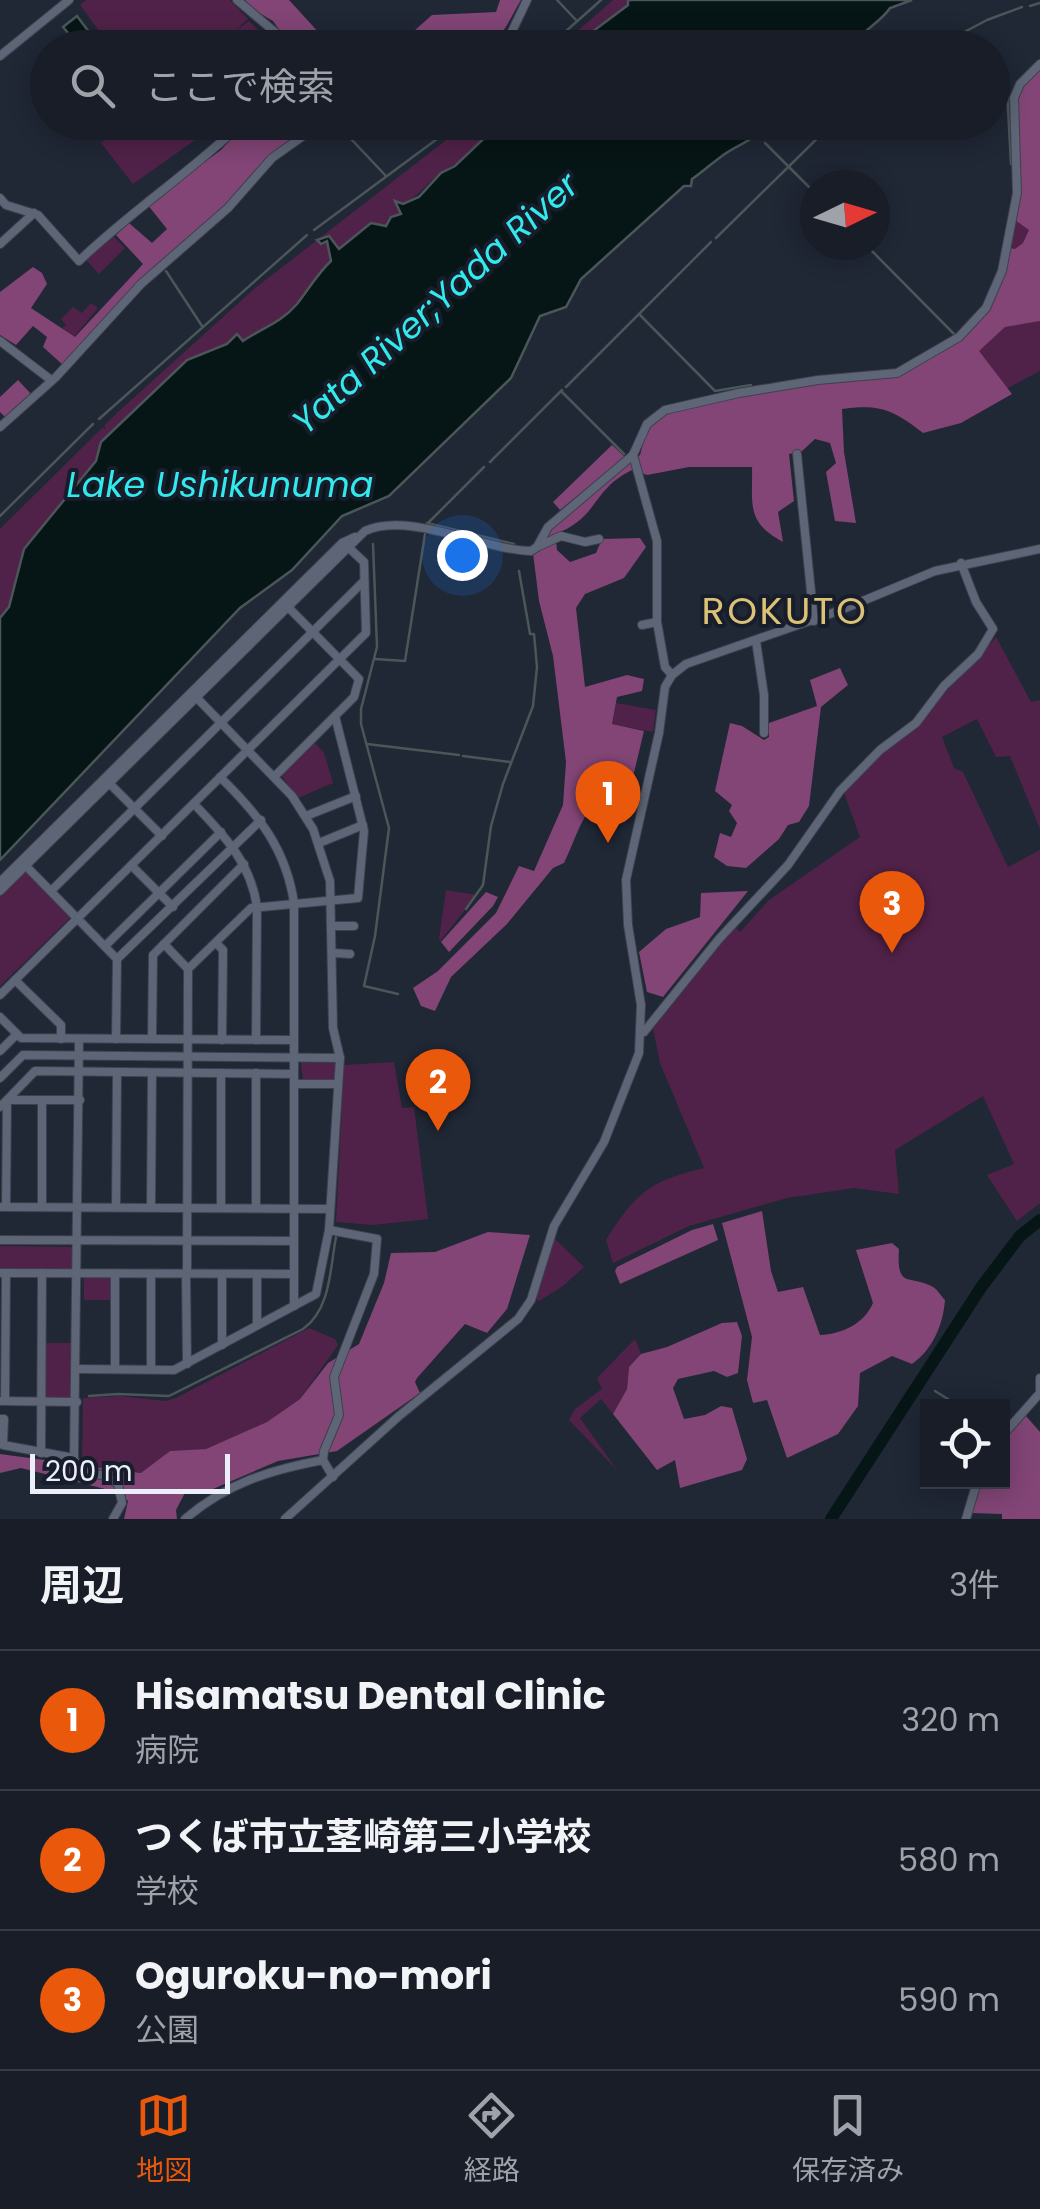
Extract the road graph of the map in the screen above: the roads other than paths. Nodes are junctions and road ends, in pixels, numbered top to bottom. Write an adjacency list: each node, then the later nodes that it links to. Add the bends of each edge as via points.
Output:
1 (69, 0): 4 (street)
2 (238, 0): 5 (street)
3 (527, 0): 6 (street)
4 (32, 30)
5 (273, 30)
6 (513, 30)
7 (30, 32): 8 (street)
8 (0, 56)
9 (1040, 64): 19 (street, via 1014,98 1018,192 1000,280 974,322 897,372 665,410 648,424)
10 (226, 140): 13 (street, via 79,261)
11 (298, 140): 16 (street, via 140,284)
12 (0, 198): 13 (street)
13 (34, 213): 14 (street)
14 (0, 244)
15 (1, 344): 16 (street)
16 (50, 380): 17 (street)
17 (2, 421)
18 (797, 454): 28 (street)
19 (633, 455): 23 (street, via 548,527); 29 (street, via 657,541)
20 (359, 536): 22 (street); 23 (street, via 393,526 524,551); 56 (street, via 342,543)
21 (600, 539): 23 (street, via 561,536)
22 (348, 546): 26 (street, via 364,562); 27 (street)
23 (537, 547)
24 (1039, 547): 25 (street)
25 (961, 563): 28 (street); 77 (street, via 994,629 978,654 848,783 788,865)
26 (365, 581): 31 (street); 33 (street, via 366,633)
27 (288, 607): 31 (street); 35 (street)
28 (814, 621): 32 (street)
29 (657, 622): 30 (street); 34 (street)
30 (642, 626)
31 (313, 632): 33 (street); 37 (street)
32 (756, 640): 34 (street); 38 (street)
33 (340, 659): 36 (street, via 359,679 354,697); 39 (street)
34 (672, 674): 145 (street, via 626,880 642,1020 635,1067 618,1110 594,1164 554,1226 531,1300 518,1319)
35 (196, 698): 37 (street); 42 (street)
36 (335, 716): 40 (street); 43 (street)
37 (221, 722): 39 (street); 45 (street)
38 (764, 732)
39 (248, 750): 40 (street); 41 (street)
40 (275, 776): 46 (street)
41 (220, 778): 44 (street); 47 (street)
42 (110, 783): 45 (street); 54 (street)
43 (356, 796): 46 (street); 48 (street)
44 (194, 804): 49 (street); 50 (street)
45 (134, 808): 50 (street); 58 (street)
46 (306, 816): 51 (street)
47 (262, 820): 52 (street); 61 (street, via 285,863)
48 (363, 825): 51 (street); 60 (street, via 358,898)
49 (221, 832): 52 (street); 59 (street)
50 (162, 836): 55 (street)
51 (319, 843): 60 (street)
52 (234, 847): 53 (street); 63 (street)
53 (244, 864): 62 (street); 68 (street)
54 (26, 866): 57 (street); 58 (street)
55 (132, 866): 59 (street); 64 (street)
56 (0, 882)
57 (0, 891)
58 (51, 891): 64 (street)
59 (159, 893): 63 (street); 69 (street)
60 (333, 900): 61 (street); 65 (street)
61 (294, 903): 62 (street); 86 (street)
62 (257, 907): 67 (street); 85 (street)
63 (173, 908): 72 (street)
64 (78, 919): 69 (street); 74 (street)
65 (333, 926): 66 (street); 70 (street)
66 (354, 926)
67 (216, 943): 73 (street); 84 (street, via 223,950)
68 (164, 944): 73 (street); 82 (street, via 153,955)
69 (105, 946): 72 (street)
70 (334, 953): 71 (street); 91 (street, via 333,1028)
71 (350, 954)
72 (118, 959): 81 (street)
73 (188, 970): 83 (street)
74 (15, 980): 75 (street); 79 (street, via 60,1026)
75 (0, 996)
76 (0, 1018): 78 (street)
77 (644, 1032)
78 (16, 1034): 79 (street); 87 (street)
79 (61, 1039): 80 (street)
80 (79, 1039): 81 (street); 88 (street)
81 (116, 1039): 82 (street)
82 (152, 1040): 83 (street)
83 (188, 1040): 84 (street); 89 (street)
84 (222, 1040): 85 (street)
85 (256, 1040): 86 (street)
86 (294, 1040): 90 (street)
87 (0, 1051)
88 (80, 1056): 89 (street); 92 (street); 98 (street, via 23,1055)
89 (188, 1056): 90 (street); 95 (street)
90 (294, 1057): 91 (street); 99 (street)
91 (340, 1058): 100 (street)
92 (80, 1072): 93 (street); 102 (street); 103 (street, via 35,1071)
93 (117, 1073): 94 (street); 106 (street)
94 (152, 1073): 95 (street); 108 (street)
95 (188, 1073): 96 (street); 109 (street)
96 (221, 1073): 97 (street); 110 (street)
97 (256, 1074): 99 (street); 111 (street)
98 (0, 1078)
99 (294, 1079): 100 (street); 112 (street)
100 (337, 1084): 113 (street)
101 (42, 1100): 102 (street); 103 (street); 105 (street)
102 (80, 1100): 107 (street)
103 (3, 1103): 104 (street)
104 (3, 1207): 105 (street)
105 (42, 1207): 107 (street)
106 (116, 1207): 107 (street); 108 (street)
107 (79, 1208): 116 (street)
108 (151, 1208): 109 (street)
109 (187, 1208): 110 (street); 117 (street)
110 (222, 1208): 111 (street)
111 (256, 1208): 112 (street)
112 (293, 1208): 113 (street); 118 (street)
113 (330, 1209): 114 (street)
114 (329, 1230): 128 (street, via 316,1294); 144 (street, via 377,1239 374,1274 334,1377 339,1416)
115 (0, 1240): 116 (street)
116 (78, 1240): 117 (street); 121 (street)
117 (187, 1240): 118 (street); 124 (street)
118 (293, 1241): 127 (street)
119 (3, 1273): 120 (street); 137 (street)
120 (42, 1273): 121 (street); 138 (street)
121 (77, 1273): 122 (street); 132 (street)
122 (116, 1274): 123 (street); 133 (street)
123 (151, 1274): 124 (street); 134 (street)
124 (187, 1274): 125 (street); 131 (street)
125 (222, 1274): 126 (street); 130 (street)
126 (257, 1274): 127 (street); 129 (street)
127 (294, 1274): 128 (street)
128 (294, 1306): 129 (street)
129 (257, 1326): 130 (street)
130 (222, 1345): 131 (street)
131 (186, 1364): 134 (street)
132 (77, 1369): 133 (street); 139 (street)
133 (115, 1369): 134 (street)
134 (150, 1370)
135 (1040, 1378): 136 (street)
136 (1040, 1392): 141 (street)
137 (3, 1401): 138 (street)
138 (41, 1402): 139 (street); 142 (street)
139 (76, 1402): 143 (street)
140 (0, 1420): 142 (street, via 3,1445)
141 (1010, 1427)
142 (41, 1453): 143 (street)
143 (74, 1458): 147 (street, via 78,1470 118,1484 122,1503)
144 (324, 1460): 145 (street); 148 (street, via 244,1480)
145 (334, 1477): 149 (street)
146 (975, 1489): 150 (street)
147 (113, 1519)
148 (185, 1519)
149 (286, 1519)
150 (966, 1519)

